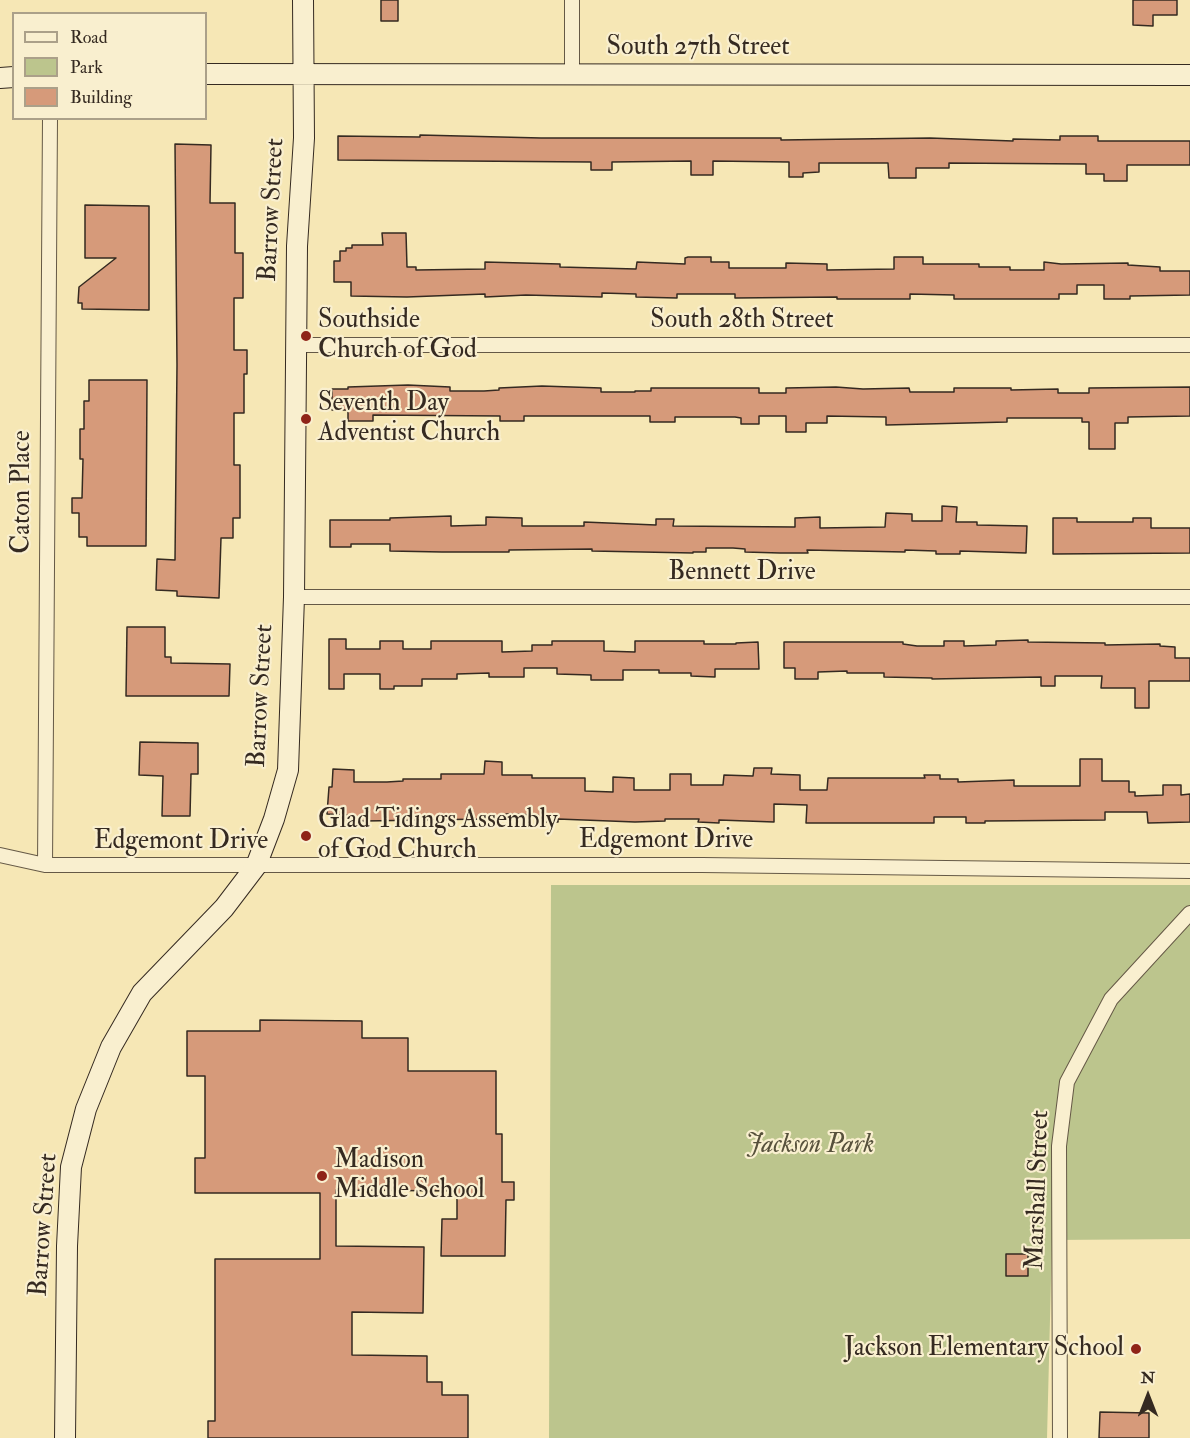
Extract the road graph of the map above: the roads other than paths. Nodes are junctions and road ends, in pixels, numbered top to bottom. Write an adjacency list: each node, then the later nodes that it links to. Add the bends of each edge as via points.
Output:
1 (303, 0): 3 (street, Barrow Street)
2 (572, 0): 5 (street)
3 (303, 73): 4 (street, South 27th Street); 5 (street, South 27th Street); 8 (street, Barrow Street)
4 (207, 74)
5 (572, 75): 6 (street, South 27th Street)
6 (1190, 75)
7 (50, 120): 13 (street, Caton Place)
8 (295, 345): 9 (street, South 28th Street); 10 (street, Barrow Street)
9 (1190, 345)
10 (294, 597): 11 (street, Bennett Drive); 14 (street, Barrow Street, via 288,770)
11 (1190, 597)
12 (0, 855): 13 (street, Edgemont Drive)
13 (45, 865): 14 (street, Edgemont Drive)
14 (256, 866): 15 (street, Edgemont Drive, via 702,865); 17 (street, Barrow Street, via 224,908 142,993 111,1047 86,1109 71,1167)
15 (1190, 871)
16 (1190, 913): 18 (street, Marshall Street, via 1111,999 1067,1082 1059,1146)
17 (65, 1438)
18 (1060, 1438)

